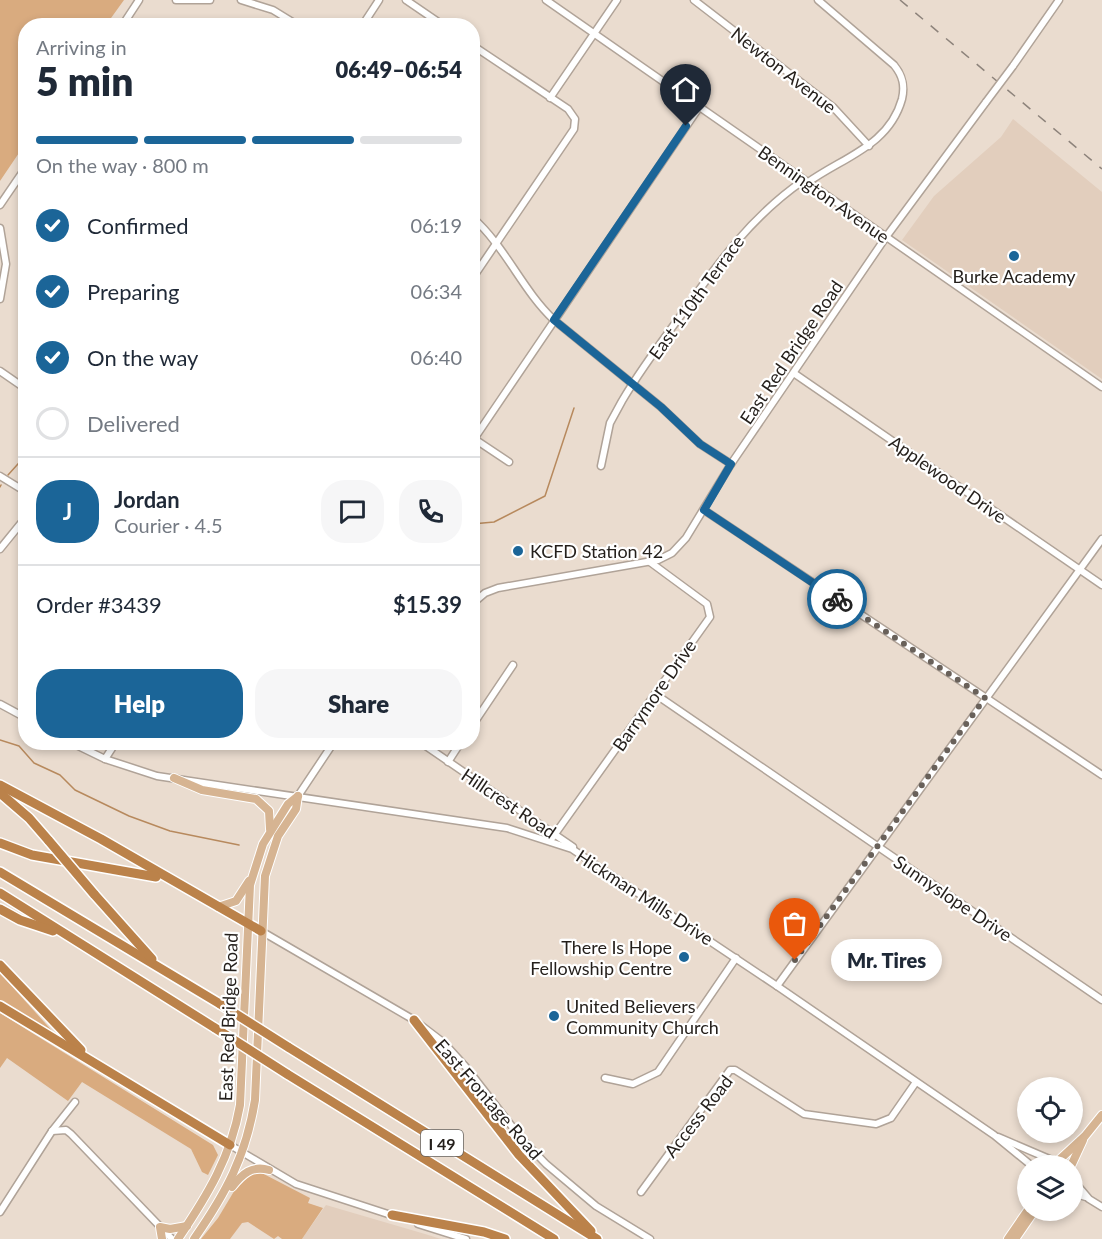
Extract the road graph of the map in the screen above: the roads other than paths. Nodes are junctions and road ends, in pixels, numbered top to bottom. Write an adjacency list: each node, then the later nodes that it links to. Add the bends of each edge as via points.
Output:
1 (139, 0): 12 (street)
2 (176, 0): 3 (street)
3 (210, 0)
4 (241, 0): 13 (street)
5 (379, 0): 14 (street)
6 (406, 0): 15 (street)
7 (546, 0): 16 (street, Bennington Avenue)
8 (617, 0): 16 (street)
9 (694, 0): 20 (street, Newton Avenue, via 833,107)
10 (818, 0): 20 (street, East 110th Terrace, via 894,65 903,79 903,95 892,123)
11 (1059, 0): 26 (street, East Red Bridge Road, bridge)
12 (127, 18)
13 (286, 18)
14 (367, 18)
15 (432, 18)
16 (594, 33): 18 (street); 19 (street, Bennington Avenue)
17 (480, 50): 18 (street)
18 (550, 98): 27 (street, via 572,112 574,129)
19 (700, 106): 22 (street, Bennington Avenue); 30 (street)
20 (869, 146): 22 (street, East 110th Terrace)
21 (18, 179): 23 (street)
22 (806, 181): 26 (street, Bennington Avenue); 34 (street, East 110th Terrace, via 766,208 736,240)
23 (0, 205)
24 (480, 225): 27 (street)
25 (0, 228): 29 (street, via 6,264)
26 (886, 237): 32 (street, East Red Bridge Road); 35 (street, Bennington Avenue)
27 (497, 243): 28 (street); 30 (street, via 540,307)
28 (480, 267)
29 (0, 299)
30 (554, 320): 34 (street); 36 (street)
31 (0, 371): 33 (street)
32 (795, 374): 39 (street, East Red Bridge Road); 48 (street, Applewood Drive)
33 (18, 383)
34 (632, 383): 39 (street, via 700,444); 40 (street, East 110th Terrace, via 610,423)
35 (1102, 387)
36 (480, 428)
37 (480, 443): 38 (street)
38 (509, 462)
39 (731, 464): 43 (street, East Red Bridge Road)
40 (601, 466)
41 (0, 476): 42 (street)
42 (18, 487)
43 (704, 510): 47 (street, East Red Bridge Road, via 681,545); 53 (street)
44 (18, 527): 46 (street)
45 (1102, 539): 48 (street)
46 (0, 549)
47 (650, 561): 50 (street, East Red Bridge Road, via 498,588); 52 (street, Barrymore Drive, via 707,604 710,617)
48 (1079, 569): 49 (street, Applewood Drive); 53 (street)
49 (1102, 585)
50 (480, 597)
51 (513, 665): 56 (street)
52 (655, 694): 70 (street, Barrymore Drive); 73 (street, Sunnyslope Drive)
53 (985, 698): 64 (street); 73 (street)
54 (0, 704): 55 (street)
55 (18, 714)
56 (480, 714)
57 (86, 750): 62 (street, Hickman Mills Drive)
58 (111, 750): 62 (street)
59 (329, 750): 68 (street, East Red Bridge Road)
60 (431, 750): 63 (street, Hillcrest Road)
61 (456, 750): 63 (street)
62 (105, 759): 65 (street, Hickman Mills Drive, via 137,771)
63 (448, 762): 70 (street, Hillcrest Road)
64 (1102, 775)
65 (174, 778): 68 (street, Hickman Mills Drive); 69 (main road, via 202,790 260,800 270,811)
66 (0, 785): 77 (highway, via 102,839)
67 (0, 793): 86 (highway, bridge, via 29,818)
68 (298, 796): 69 (main road, East Red Bridge Road); 71 (street, Hickman Mills Drive, via 507,828); 82 (main road, East Red Bridge Road, via 296,809 270,856)
69 (270, 832): 76 (main road, East Red Bridge Road)
70 (555, 834): 71 (street, Barrymore Drive); 74 (street, Hillcrest Road)
71 (550, 841): 74 (street, Hickman Mills Drive)
72 (0, 843): 77 (highway, via 32,855)
73 (878, 846): 87 (street); 88 (street, Sunnyslope Drive)
74 (598, 865): 84 (street, Hickman Mills Drive)
75 (0, 872): 86 (highway, I 49)
76 (252, 877): 79 (main road, via 236,901); 81 (main road, East Red Bridge Road)
77 (170, 881): 79 (highway)
78 (0, 893): 83 (highway, I 49)
79 (218, 908): 81 (highway)
80 (0, 909): 83 (highway)
81 (247, 924): 82 (highway); 99 (main road, East Red Bridge Road, via 240,1105)
82 (261, 931): 90 (street, East Frontage Road); 100 (main road, East Red Bridge Road, via 255,1100)
83 (68, 936): 126 (highway, I 49, bridge)
84 (736, 958): 87 (street, Hickman Mills Drive); 92 (street, via 658,1072 633,1083)
85 (0, 965): 91 (highway, via 69,1040)
86 (162, 969): 127 (highway, I 49, bridge)
87 (777, 986): 93 (street, Hickman Mills Drive)
88 (1102, 1000)
89 (0, 1006): 91 (highway)
90 (414, 1020): 127 (highway, via 519,1155); 128 (street, East Frontage Road, via 444,1043 546,1164 596,1206)
91 (100, 1067): 99 (highway)
92 (605, 1078)
93 (916, 1082): 97 (street, Hickman Mills Drive); 107 (street, Access Road, via 891,1118 876,1124 804,1114 730,1070)
94 (75, 1102): 96 (street)
95 (1102, 1115): 98 (main road)
96 (52, 1131): 112 (street); 118 (street, via 66,1130 71,1134)
97 (994, 1135): 101 (street, Hickman Mills Drive); 102 (street, Hickman Mills Drive)
98 (1085, 1136): 103 (main road); 104 (main road)
99 (231, 1145): 100 (street); 114 (main road, East Red Bridge Road, via 216,1181)
100 (242, 1154): 105 (street); 110 (main road, East Red Bridge Road)
101 (1019, 1155)
102 (1038, 1155)
103 (1065, 1155)
104 (1076, 1155)
105 (269, 1170): 110 (main road, via 260,1167 244,1173); 113 (street, via 304,1187)
106 (1083, 1191): 109 (street)
107 (641, 1192)
108 (1083, 1196): 109 (street)
109 (1089, 1198): 111 (street)
110 (216, 1207): 123 (main road, East Red Bridge Road)
111 (1102, 1208)
112 (0, 1212)
113 (392, 1215): 124 (street); 125 (highway)
114 (192, 1218): 117 (main road, East Red Bridge Road); 122 (main road)
115 (1020, 1221): 129 (main road)
116 (1027, 1221): 130 (main road)
117 (187, 1226): 118 (main road); 121 (main road, East Red Bridge Road)
118 (160, 1227): 119 (main road); 120 (street)
119 (162, 1239)
120 (172, 1239)
121 (178, 1239)
122 (184, 1239)
123 (194, 1239)
124 (466, 1239)
125 (505, 1239)
126 (554, 1239)
127 (598, 1239)
128 (650, 1239)
129 (1008, 1239)
130 (1015, 1239)

